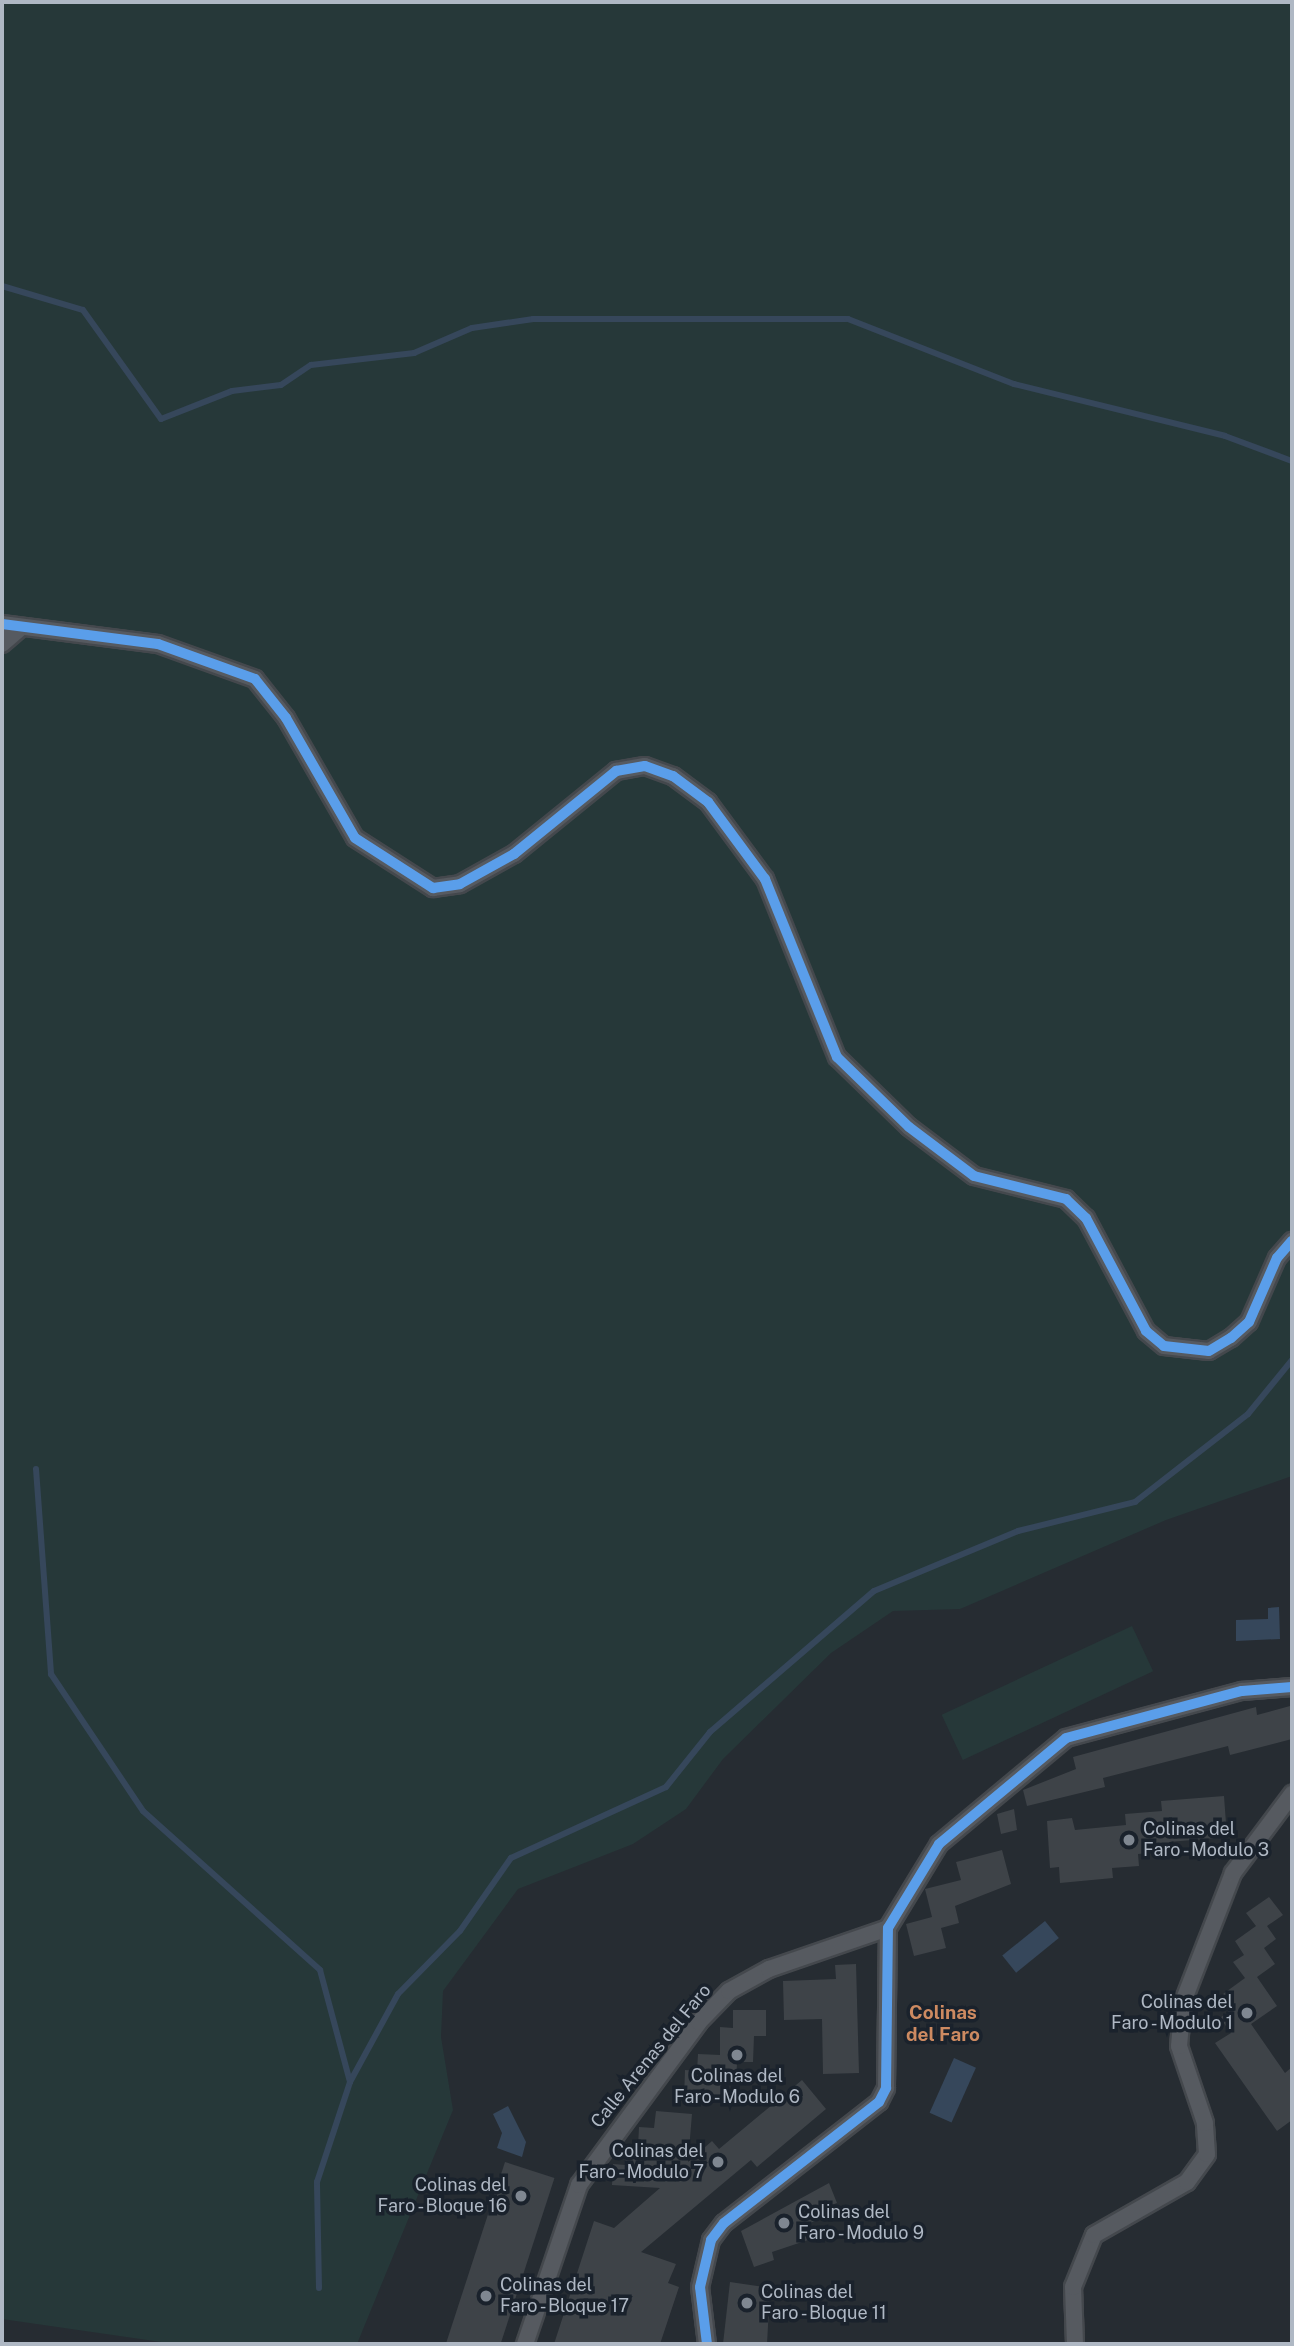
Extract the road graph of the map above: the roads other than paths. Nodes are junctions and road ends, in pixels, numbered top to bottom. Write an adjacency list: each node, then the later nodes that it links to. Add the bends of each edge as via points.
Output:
1 (2, 624): 2 (street)
2 (19, 629): 3 (street); 4 (street, via 158,644 256,679 286,719 355,838 433,888 460,884 514,854 616,771 645,766 673,776 708,802 765,879 837,1057 909,1127 974,1176 1066,1199 1086,1217 1146,1331 1164,1346 1209,1351 1231,1338 1249,1322 1277,1258)
3 (2, 644)
4 (1292, 1241)
5 (1292, 1687): 7 (street, via 1242,1691 1093,1728 1042,1752 939,1844)
6 (1292, 1794): 10 (street, via 1233,1873 1183,2002 1180,2046 1205,2123 1207,2154 1187,2182 1094,2235 1073,2287)
7 (888, 1928): 8 (street, Calle Arenas del Faro, via 769,1969 729,1991 699,2022 579,2185); 9 (street, via 886,2088 879,2102 724,2223 711,2240 700,2287)
8 (525, 2344)
9 (707, 2344)
10 (1075, 2344)

